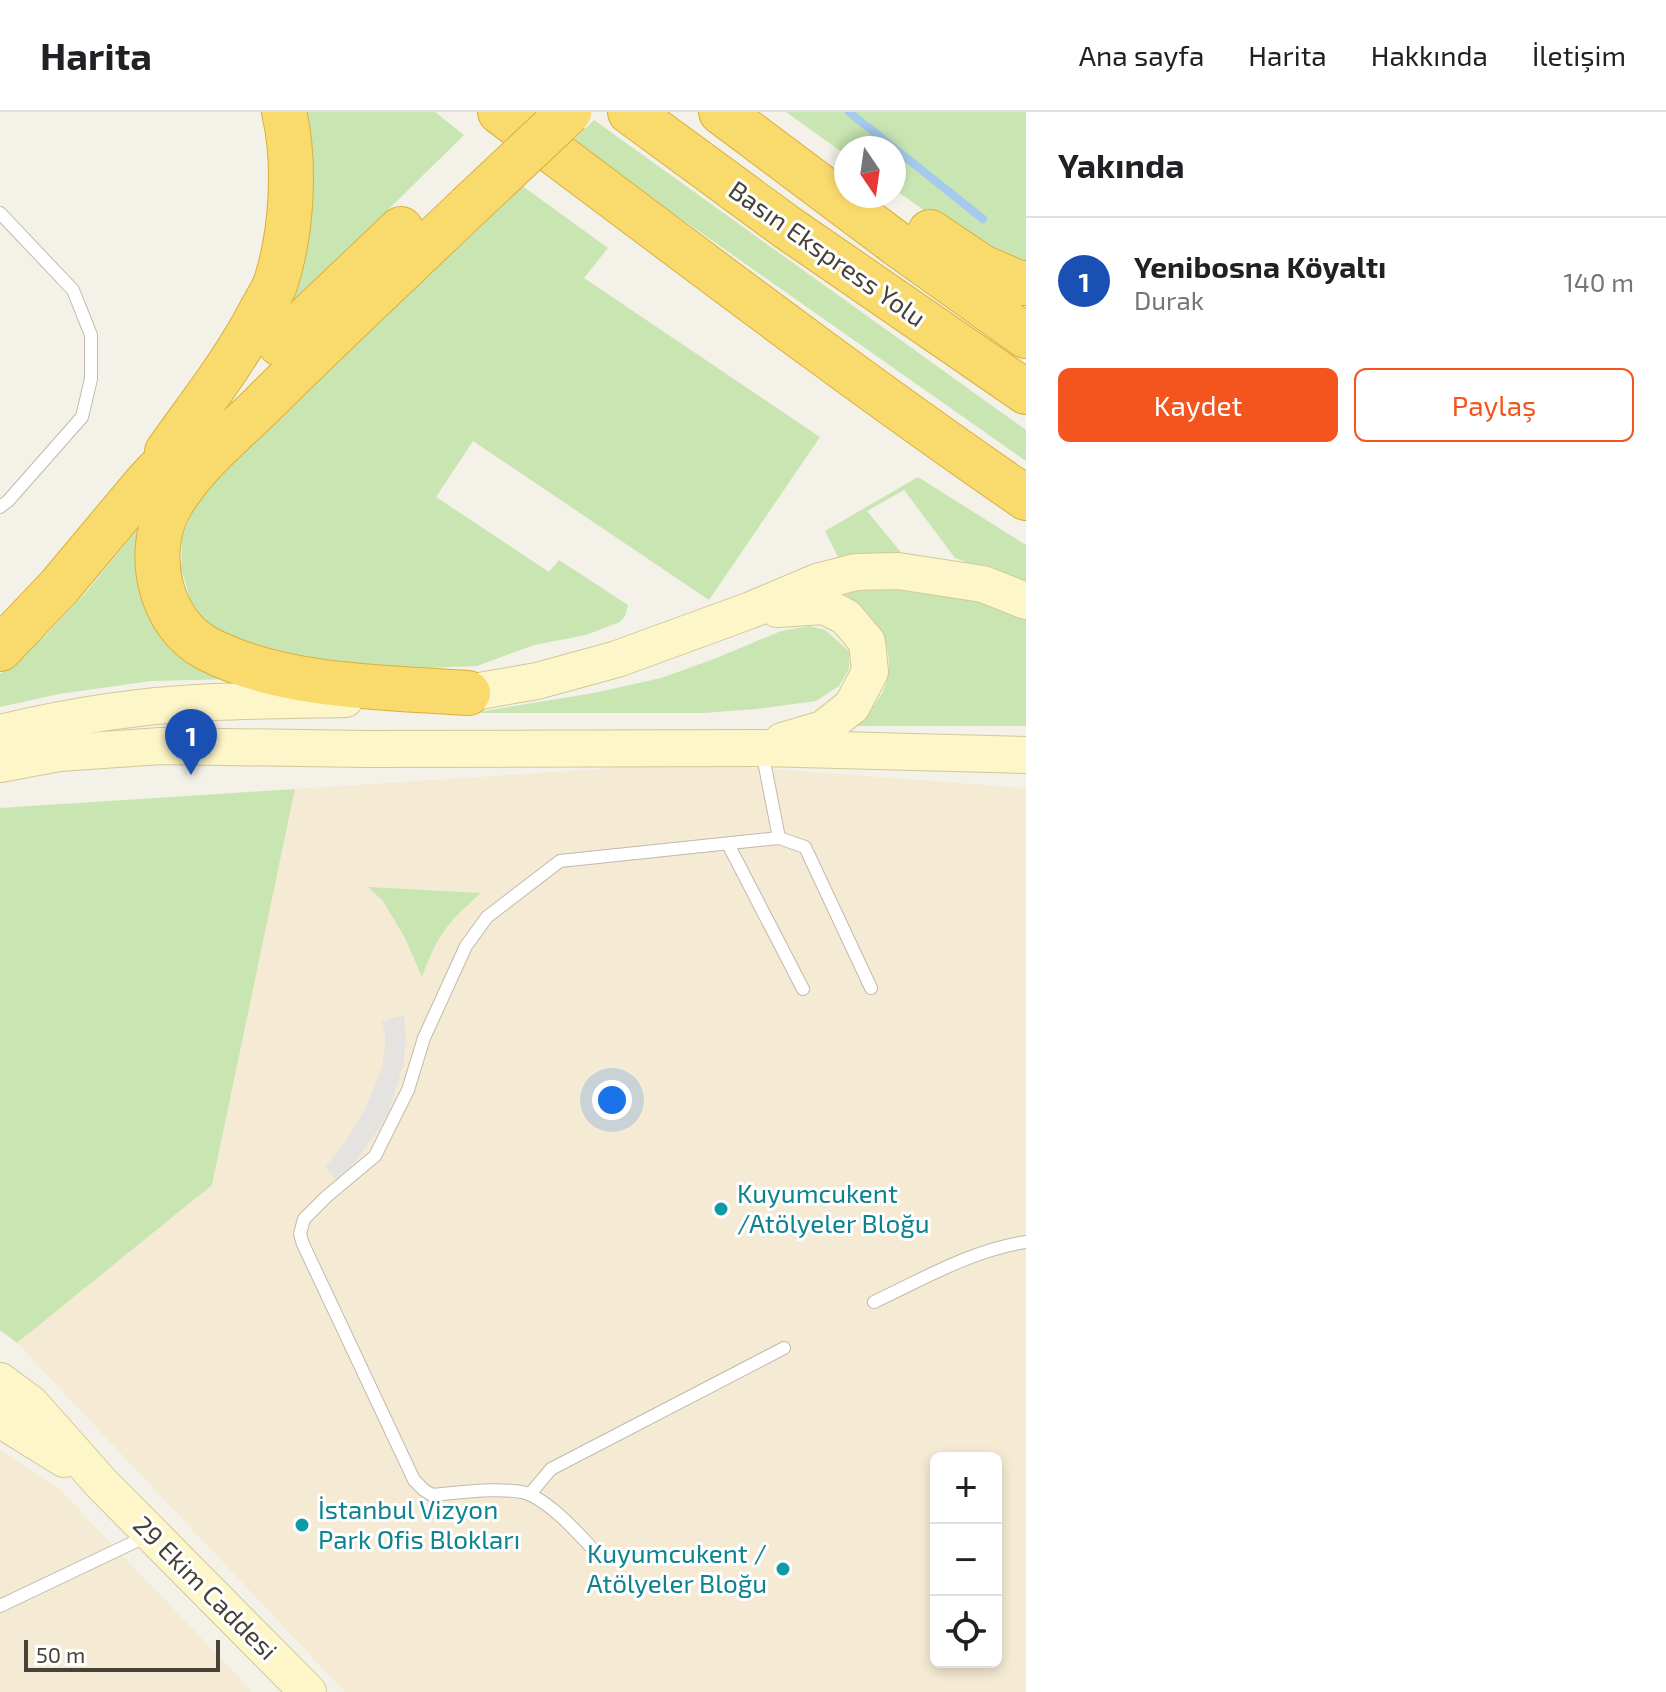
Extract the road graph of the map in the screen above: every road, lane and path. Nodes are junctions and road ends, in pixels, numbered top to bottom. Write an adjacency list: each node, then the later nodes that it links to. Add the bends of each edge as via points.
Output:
1 (284, 112): 15 (highway, via 291,180 276,283 247,339)
2 (500, 112): 16 (highway)
3 (524, 112): 9 (highway)
4 (569, 112): 9 (highway, bridge)
5 (630, 112): 14 (highway, Basın Ekspress Yolu)
6 (721, 112): 7 (highway, Basın Ekspress Yolu)
7 (759, 140): 8 (highway); 13 (highway, Basın Ekspress Yolu)
8 (834, 174)
9 (457, 196): 15 (highway, via 239,385); 21 (highway, via 181,488 161,530 157,560 168,609 205,648 292,677)
10 (893, 208): 12 (highway, via 982,267)
11 (0, 213): 17 (lane, via 73,290 91,335 91,379 82,417)
12 (1026, 283)
13 (1026, 336)
14 (1026, 392)
15 (146, 483): 20 (highway, via 59,587)
16 (1026, 498)
17 (0, 507)
18 (1026, 601): 19 (main road, via 983,584 898,571 856,572)
19 (751, 610): 21 (main road, via 617,659); 23 (main road, via 824,606 846,617 867,642 870,672 852,706 823,729)
20 (3, 644)
21 (468, 693): 22 (main road, via 213,702 122,710)
22 (0, 733)
23 (761, 748): 24 (main road); 25 (main road, via 161,746 59,753); 26 (lane)
24 (1026, 755)
25 (0, 764)
26 (779, 838): 27 (lane); 28 (lane, via 805,847)
27 (728, 844): 29 (lane); 36 (lane, via 560,861 487,917 466,946 424,1038 408,1090 375,1156 304,1219 303,1244 414,1480 432,1495 501,1490)
28 (871, 988)
29 (803, 989)
30 (1026, 1242): 31 (lane, via 980,1252)
31 (874, 1302)
32 (784, 1348): 36 (lane, via 551,1469)
33 (0, 1381): 35 (main road, 29 Ekim Caddesi, via 31,1404)
34 (0, 1419): 35 (main road, 29 Ekim Caddesi)
35 (102, 1484): 37 (main road, 29 Ekim Caddesi)
36 (530, 1494): 38 (lane, via 564,1518)
37 (152, 1533): 39 (lane); 40 (main road, 29 Ekim Caddesi)
38 (590, 1546)
39 (0, 1606)
40 (308, 1692)

